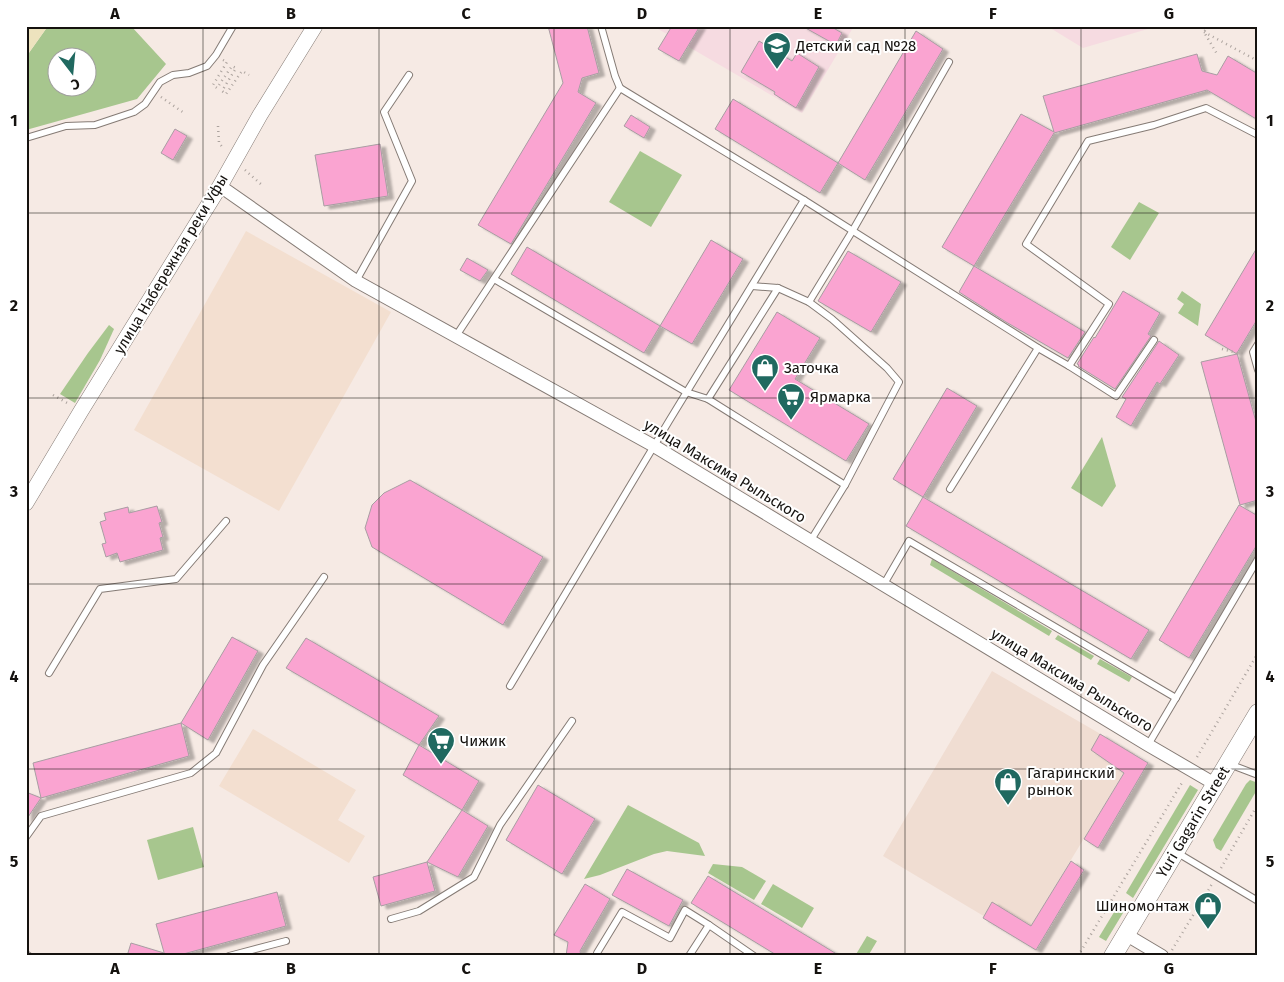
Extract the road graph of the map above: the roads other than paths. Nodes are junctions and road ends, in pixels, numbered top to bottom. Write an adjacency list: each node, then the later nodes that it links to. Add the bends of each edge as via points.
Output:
1 (234, 26): 8 (lane, via 207,66 160,82 146,104 134,112 95,125 66,126)
2 (315, 26): 9 (street, улица Набережная реки Уфы)
3 (601, 26): 6 (lane)
4 (949, 62): 11 (lane)
5 (409, 75): 13 (lane, via 384,112 412,181)
6 (620, 88): 10 (lane); 12 (lane)
7 (1258, 135): 21 (lane, via 1206,108 1088,141 1026,244 1109,304)
8 (26, 138)
9 (220, 186): 13 (street, улица Максима Рыльского); 28 (street, улица Набережная реки Уфы)
10 (804, 200): 11 (lane); 14 (lane)
11 (853, 230): 16 (lane); 20 (lane)
12 (494, 279): 17 (lane); 23 (lane)
13 (356, 281): 17 (street, улица Максима Рыльского)
14 (752, 286): 15 (lane); 23 (lane)
15 (778, 288): 16 (lane); 24 (lane)
16 (809, 302): 26 (lane, via 888,368 899,382)
17 (456, 336): 25 (street, улица Максима Рыльского)
18 (1154, 340): 21 (lane, via 1116,396)
19 (1258, 344): 22 (lane, via 1253,352)
20 (1038, 348): 21 (lane); 27 (lane)
21 (1069, 366)
22 (1258, 370)
23 (686, 392): 24 (lane); 25 (lane)
24 (708, 399): 26 (lane)
25 (654, 446): 30 (street, улица Максима Рыльского); 35 (lane)
26 (845, 485): 30 (lane)
27 (950, 489)
28 (26, 503)
29 (226, 521): 34 (lane, via 176,579 100,589)
30 (811, 540): 33 (street, улица Максима Рыльского)
31 (1258, 559): 36 (lane)
32 (324, 577): 43 (lane, via 263,665 216,752 191,773 40,816)
33 (884, 584): 36 (lane, via 909,541); 39 (street, улица Максима Рыльского)
34 (49, 673)
35 (510, 686)
36 (1176, 698): 39 (lane)
37 (1258, 713): 40 (main road, Yuri Gagarin Street)
38 (572, 721): 46 (lane, via 500,825 474,877 420,911)
39 (1148, 745): 42 (street, улица Максима Рыльского)
40 (1227, 764): 41 (lane); 42 (main road, Yuri Gagarin Street)
41 (1258, 775)
42 (1215, 784): 44 (main road, Yuri Gagarin Street)
43 (26, 837)
44 (1175, 851): 45 (lane); 48 (main road, Yuri Gagarin Street)
45 (1258, 901)
46 (391, 919)
47 (709, 925): 51 (lane, via 685,910 670,938 622,912); 52 (lane); 53 (lane)
48 (1126, 934): 54 (main road, Yuri Gagarin Street); 55 (street)
49 (286, 941): 50 (lane)
50 (229, 956)
51 (598, 956)
52 (689, 956)
53 (754, 956)
54 (1113, 956)
55 (1162, 956)

